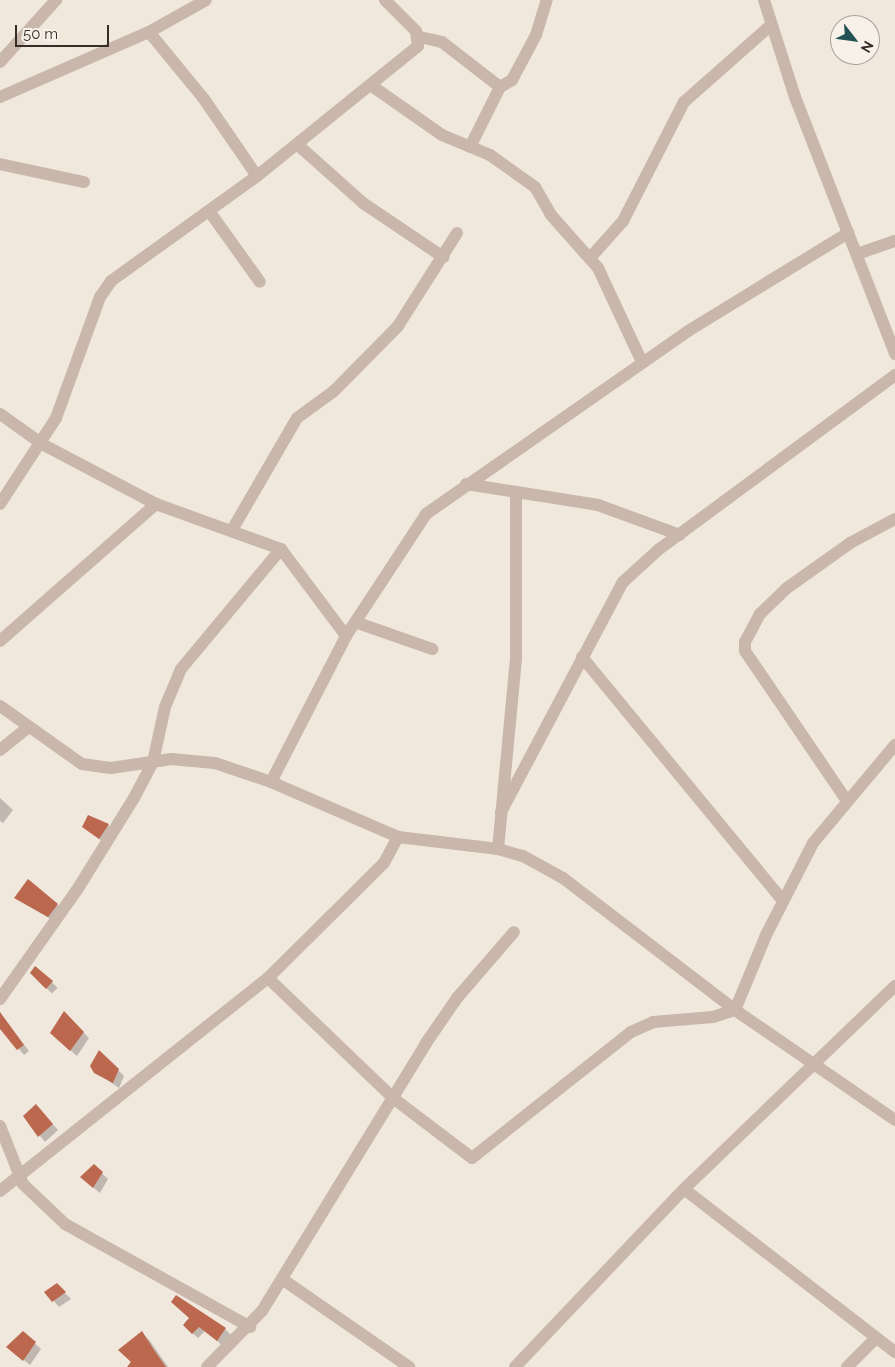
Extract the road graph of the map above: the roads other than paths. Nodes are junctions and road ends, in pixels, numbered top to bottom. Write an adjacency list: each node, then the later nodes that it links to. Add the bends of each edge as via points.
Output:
1 (56, 0): 9 (street)
2 (206, 0): 7 (street)
3 (385, 0): 8 (street)
4 (547, 0): 11 (street, via 536,35 512,80)
5 (764, 0): 6 (street)
6 (772, 25): 19 (street); 24 (street, via 684,102 623,221)
7 (150, 32): 12 (street); 16 (street, via 204,99)
8 (420, 37): 10 (street, via 418,46); 11 (street, via 442,42)
9 (0, 62)
10 (372, 86): 13 (street); 14 (street, via 442,135)
11 (500, 87): 14 (street)
12 (0, 97)
13 (298, 145): 16 (street); 23 (street, via 363,203)
14 (470, 147): 24 (street, via 522,175)
15 (0, 164): 17 (street)
16 (257, 176): 18 (street)
17 (84, 182)
18 (209, 211): 25 (street); 30 (street, via 127,266 100,297 71,383)
19 (848, 232): 22 (street); 27 (street)
20 (457, 233): 23 (street)
21 (895, 241): 22 (street)
22 (857, 254): 26 (street)
23 (443, 257): 36 (street, via 398,326 334,391 297,418)
24 (590, 258): 27 (street)
25 (260, 282)
26 (895, 354)
27 (642, 362): 31 (street)
28 (895, 375): 37 (street)
29 (0, 414): 30 (street)
30 (42, 444): 33 (street); 34 (street)
31 (466, 484): 32 (street); 39 (street, via 438,504 409,535)
32 (516, 494): 37 (street, via 598,505); 51 (street, via 516,658)
33 (0, 504)
34 (156, 504): 36 (street); 41 (street)
35 (895, 519): 50 (street, via 850,543 787,588 760,614 745,642 746,651)
36 (232, 530): 38 (street)
37 (680, 535): 43 (street, via 623,582)
38 (281, 549): 40 (street); 48 (street, via 181,669 165,707)
39 (355, 622): 40 (street); 42 (street)
40 (346, 636): 49 (street)
41 (0, 641)
42 (432, 649)
43 (582, 657): 51 (street); 54 (street)
44 (0, 706): 45 (street)
45 (27, 728): 47 (street); 48 (street, via 82,764 111,768)
46 (895, 745): 50 (street)
47 (0, 750)
48 (153, 762): 49 (street, via 215,763); 58 (street, via 112,838)
49 (271, 782): 52 (street)
50 (848, 801): 54 (street, via 813,843)
51 (500, 812): 53 (street)
52 (398, 837): 53 (street); 56 (street, via 384,863)
53 (498, 849): 59 (street, via 563,878)
54 (783, 901): 59 (street)
55 (514, 932): 61 (street, via 457,998)
56 (268, 978): 61 (street); 64 (street, via 148,1078)
57 (895, 986): 60 (street)
58 (0, 999)
59 (735, 1010): 60 (street); 61 (street, via 713,1017 653,1022 631,1032 472,1158)
60 (812, 1066): 62 (street); 65 (street)
61 (392, 1098): 67 (street)
62 (895, 1120)
63 (0, 1126): 64 (street)
64 (19, 1173): 66 (street); 68 (street, via 27,1189 65,1224)
65 (684, 1189): 69 (street); 73 (street)
66 (0, 1191)
67 (282, 1279): 68 (street); 72 (street)
68 (250, 1327): 71 (street)
69 (876, 1338): 70 (street); 74 (street)
70 (895, 1352)
71 (207, 1367)
72 (409, 1367)
73 (515, 1367)
74 (846, 1367)

